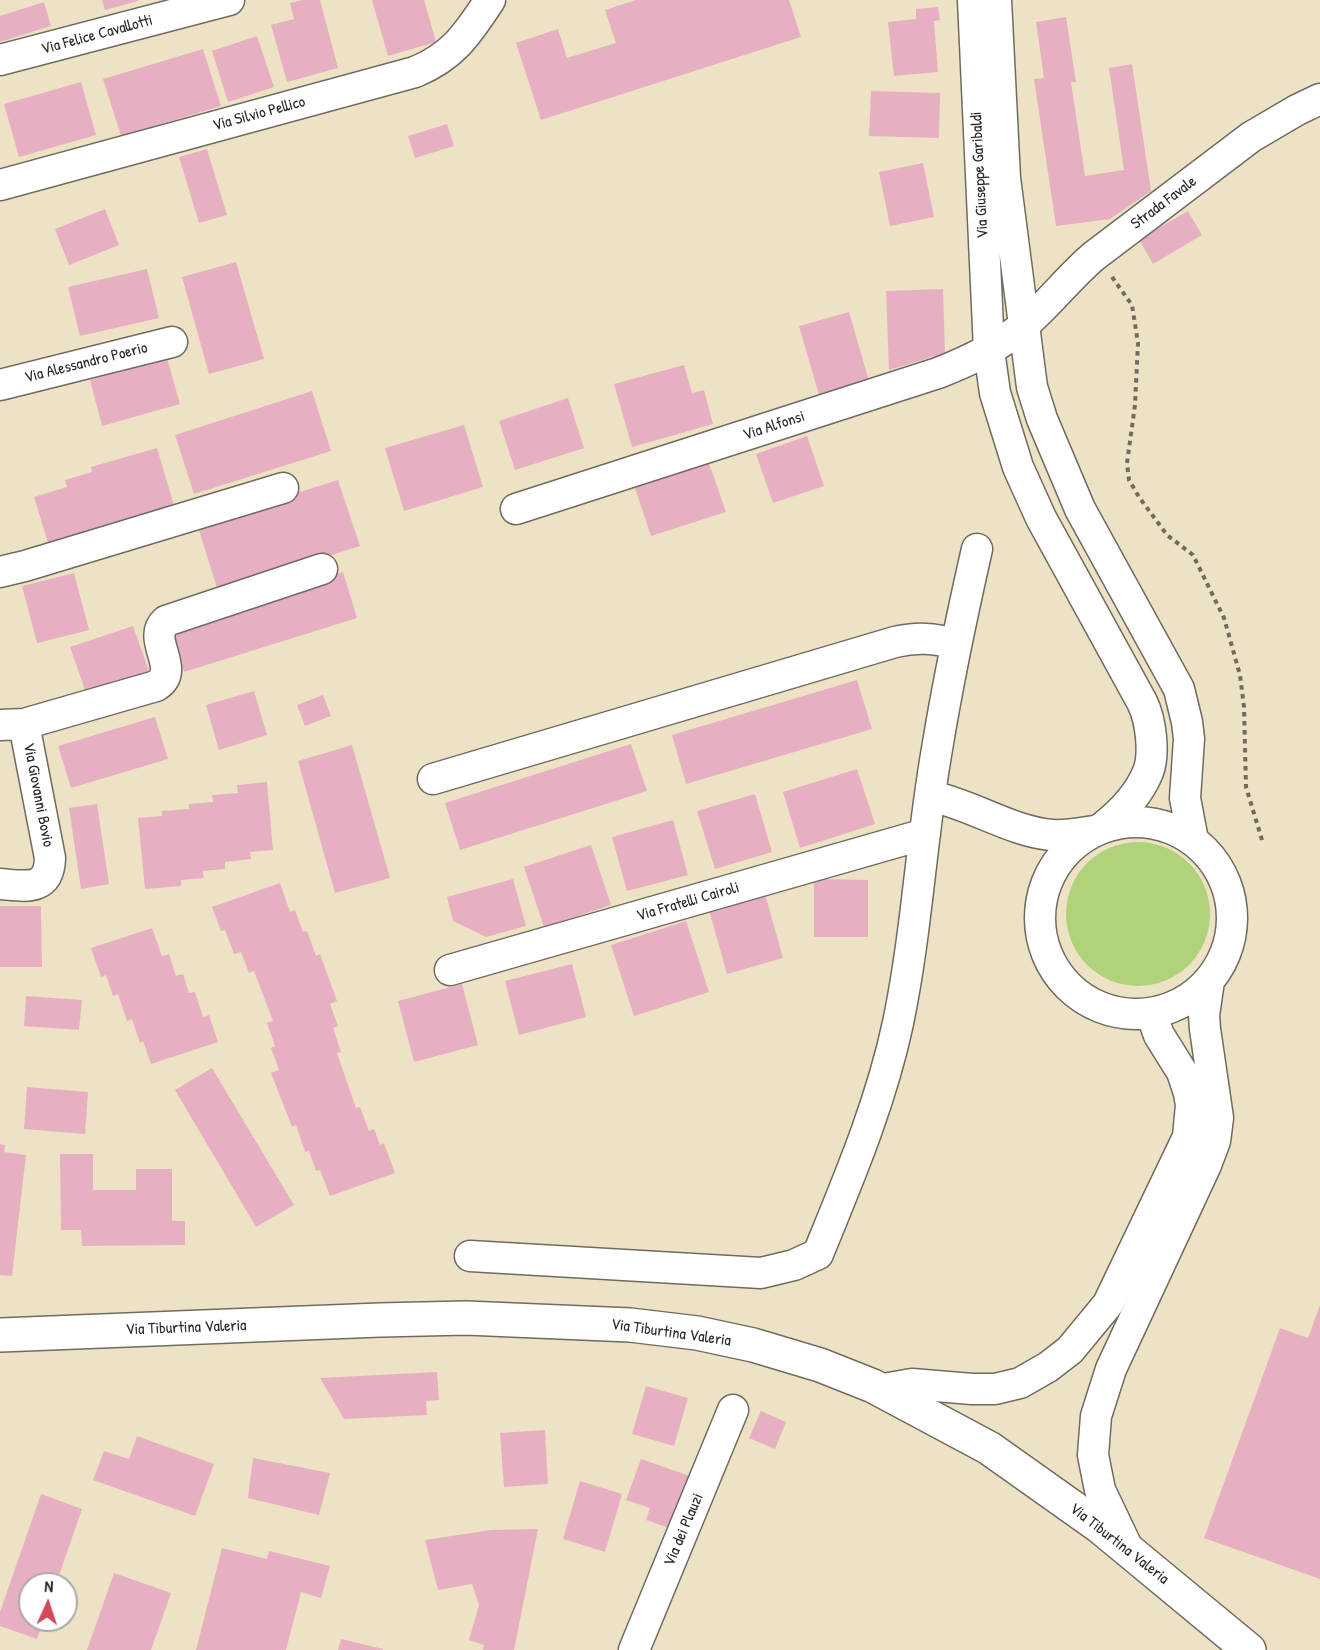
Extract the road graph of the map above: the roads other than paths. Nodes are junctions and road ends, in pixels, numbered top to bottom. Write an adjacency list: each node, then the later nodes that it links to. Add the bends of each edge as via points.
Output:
1 (229, 0): 5 (street, Via Felice Cavallotti)
2 (490, 0): 7 (street, Via Silvio Pellico, via 467,36 452,51 415,72)
3 (973, 0): 10 (street, Via Giuseppe Garibaldi)
4 (996, 0): 8 (street, Via Giuseppe Garibaldi, via 1005,177)
5 (0, 60)
6 (1320, 99): 8 (street, Strada Favale, via 1251,137 1094,256)
7 (0, 185)
8 (1023, 326): 10 (street, Via Alfonsi); 24 (street, Via Giuseppe Garibaldi, via 1036,401 1072,491 1179,689 1189,739 1185,798)
9 (172, 342): 11 (street, Via Alessandro Poerio)
10 (989, 350): 13 (street, Via Alfonsi, via 938,373); 21 (street, Via Giuseppe Garibaldi, via 994,393 1018,467 1041,518 1148,716 1148,771 1121,813)
11 (0, 385)
12 (283, 488): 16 (street)
13 (516, 509)
14 (977, 549): 17 (street)
15 (322, 569): 18 (street, via 166,621 158,635 165,659 162,683)
16 (0, 572)
17 (955, 644): 19 (street, via 931,638 895,642); 20 (street)
18 (12, 725): 26 (street, Via Giovanni Bovio, via 50,866 37,884)
19 (433, 779)
20 (930, 796): 22 (street); 23 (street)
21 (1099, 829): 22 (street, via 1070,835); 24 (street, via 1126,822 1150,822 1173,828); 25 (street, via 1075,843)
22 (1028, 830): 25 (street, via 1045,861)
23 (926, 834): 27 (street, Via Fratelli Cairoli); 30 (street, via 898,1024 862,1148 818,1254 794,1266 761,1273)
24 (1193, 840): 28 (street, via 1215,863 1229,891 1233,923 1226,954)
25 (1045, 882): 29 (street, via 1040,919 1042,938 1051,962 1066,983 1086,1000 1117,1012)
26 (0, 884)
27 (450, 970)
28 (1209, 981): 29 (street, via 1193,996); 34 (street, via 1204,1015 1218,1118 1215,1141 1111,1369 1096,1416 1093,1455 1100,1490)
29 (1151, 1013): 32 (street, via 1187,1087 1191,1105 1188,1137 1108,1304 1070,1350 1020,1383 995,1389 912,1384)
30 (470, 1256)
31 (0, 1335): 32 (main road, Via Tiburtina Valeria, via 410,1319 582,1322 732,1340 840,1372)
32 (878, 1390): 34 (main road, Via Tiburtina Valeria, via 1002,1457)
33 (733, 1410): 35 (street, Via dei Plauzi)
34 (1130, 1551): 36 (main road, Via Tiburtina Valeria)
35 (634, 1650)
36 (1249, 1650)

